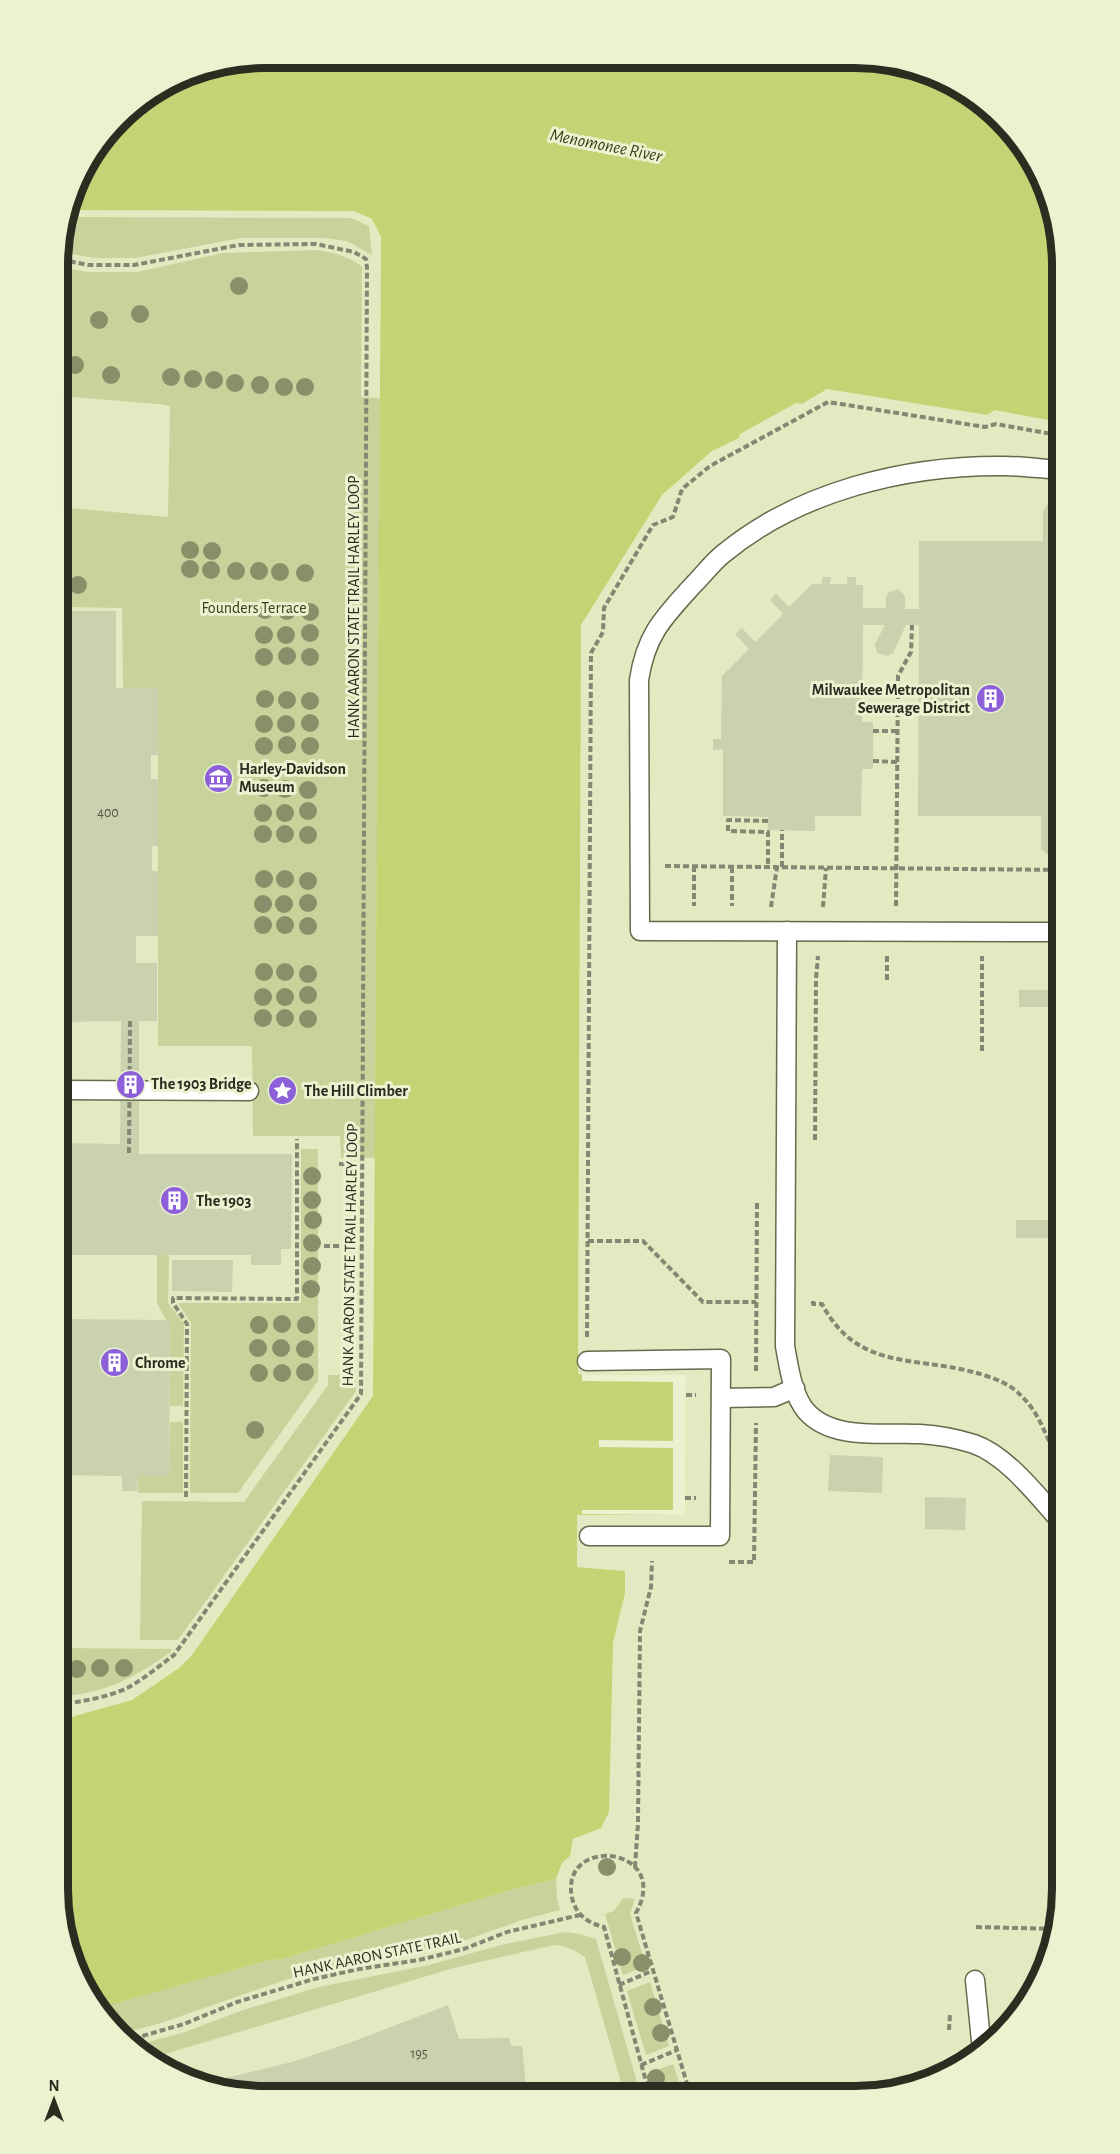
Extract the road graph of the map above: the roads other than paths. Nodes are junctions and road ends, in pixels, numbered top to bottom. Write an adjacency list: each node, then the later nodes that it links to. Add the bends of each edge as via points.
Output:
1 (1052, 469): 2 (lane, via 1005,465 901,475 795,508 722,555 663,617 648,643 639,680 640,931)
2 (787, 931): 3 (lane); 7 (lane, via 785,1346)
3 (1052, 932)
4 (68, 1090): 5 (lane)
5 (249, 1091)
6 (587, 1360): 8 (lane, via 721,1359)
7 (795, 1388): 8 (lane, via 774,1397); 9 (lane, via 805,1410 832,1428 923,1434 976,1445 1009,1466)
8 (721, 1398): 10 (lane, via 720,1536)
9 (1052, 1512)
10 (590, 1536)
11 (975, 1980): 12 (lane)
12 (981, 2041)

